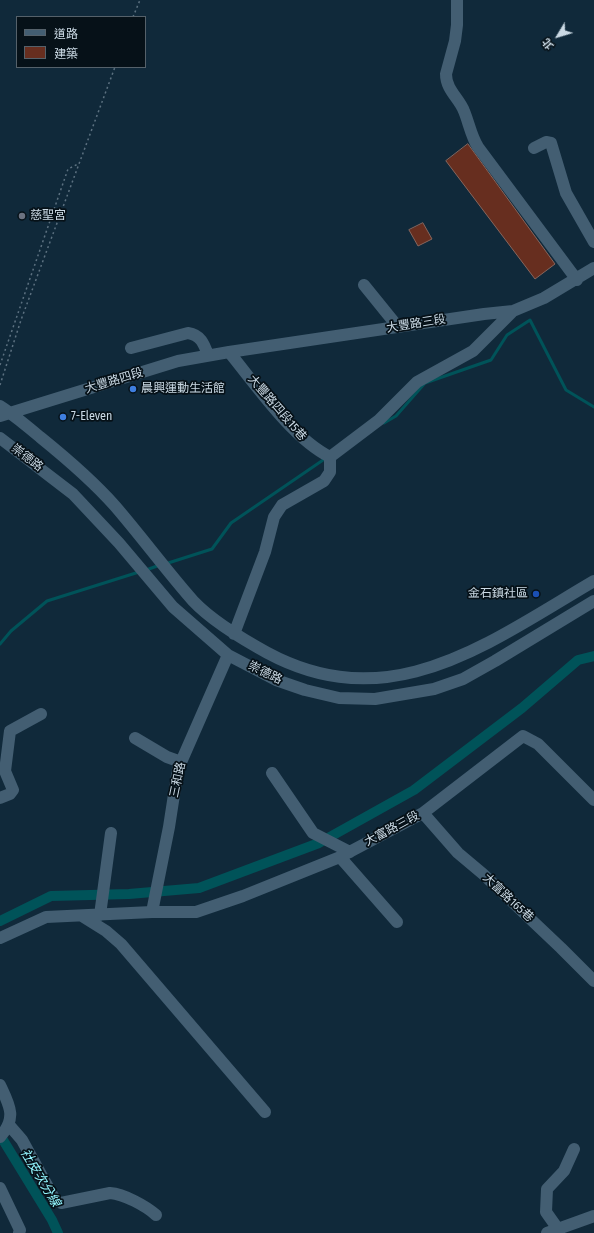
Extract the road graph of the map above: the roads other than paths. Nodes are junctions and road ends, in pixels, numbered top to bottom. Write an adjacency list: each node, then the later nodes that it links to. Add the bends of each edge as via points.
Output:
1 (457, 0): 5 (street, via 457,24 446,82 464,111 478,147)
2 (534, 148): 3 (street, via 546,142 551,143 566,194)
3 (594, 242)
4 (594, 268): 5 (street, 大豐路三段)
5 (578, 280): 7 (street, 大豐路三段)
6 (364, 286): 8 (street)
7 (513, 312): 8 (street, 大豐路三段); 15 (street, via 473,351 417,382 379,420)
8 (398, 327): 10 (street, 大豐路三段)
9 (131, 348): 11 (street, via 188,333 195,334 203,342)
10 (229, 352): 11 (street, 大豐路四段); 15 (street, 大豐路四段15巷, via 301,438)
11 (208, 355): 13 (street, 大豐路四段, via 178,361)
12 (0, 406): 13 (street, 崇德路)
13 (5, 414): 18 (street, 崇德路, via 65,457 114,504 190,598)
14 (0, 438): 19 (street, 崇德路, via 73,494 174,607)
15 (330, 457): 18 (street, via 330,472 324,481 282,505 274,517 265,552)
16 (594, 581): 18 (street, 崇德路, via 484,645 433,668 405,675 380,678 347,677 314,672 291,665)
17 (594, 601): 19 (street, 崇德路, via 463,679 434,689 375,699 339,698 305,690 276,680)
18 (234, 634)
19 (228, 655): 22 (street, 三和路)
20 (41, 714): 24 (street, via 10,731 5,771 13,790)
21 (135, 738): 22 (street, via 167,757)
22 (181, 762): 29 (street, 三和路)
23 (272, 773): 28 (street, via 313,833)
24 (0, 798)
25 (594, 800): 26 (street, 大富路三段, via 538,744 523,736)
26 (423, 813): 28 (street, 大富路三段); 34 (street, 大富路165巷, via 458,853)
27 (111, 833): 30 (street)
28 (342, 850): 29 (street, 大富路三段, via 243,896 196,912); 32 (street)
29 (152, 912): 30 (street, 大富路三段)
30 (100, 915): 31 (street, 大富路三段)
31 (82, 916): 33 (street, 大富路三段, via 46,917); 36 (street, via 106,930 121,944)
32 (397, 922)
33 (0, 938)
34 (594, 981)
35 (0, 1085): 37 (street, via 7,1100 11,1119)
36 (265, 1112)
37 (9, 1125): 38 (street); 41 (street, via 22,1140 55,1200 61,1203 116,1193 147,1207)
38 (0, 1137)
39 (574, 1149): 43 (street, via 564,1171 547,1189 546,1212)
40 (0, 1188): 44 (street, via 17,1221)
41 (156, 1215)
42 (594, 1216): 43 (street)
43 (552, 1231)
44 (19, 1233)

